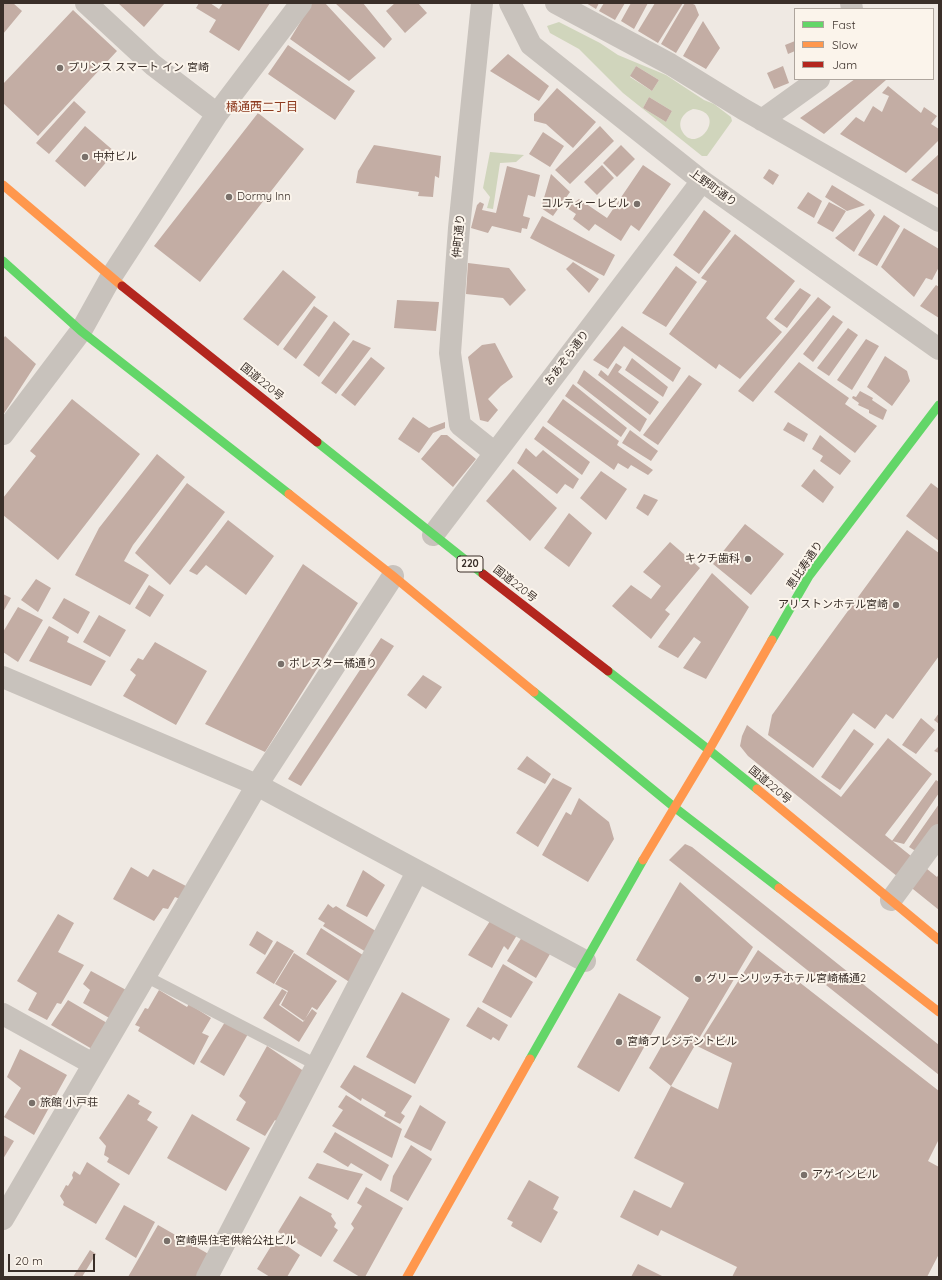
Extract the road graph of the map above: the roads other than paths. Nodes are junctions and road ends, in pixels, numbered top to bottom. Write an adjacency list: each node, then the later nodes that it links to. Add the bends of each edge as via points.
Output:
1 (86, 3): 7 (street, via 153,65)
2 (301, 3): 7 (street)
3 (482, 3): 18 (street, 仲町通り, via 459,228 450,353 460,425)
4 (510, 3): 9 (street, 上野町通り, via 531,45)
5 (556, 3): 8 (street, via 670,64)
6 (818, 80): 8 (street)
7 (217, 114): 13 (street)
8 (762, 120): 11 (street)
9 (702, 181): 15 (street, 上野町通り); 18 (street, おあぞら通り)
10 (3, 185): 13 (main road, 国道220号 / 220)
11 (939, 221)
12 (3, 261): 14 (main road)
13 (111, 277): 14 (street); 19 (main road, 国道220号 / 220)
14 (81, 331): 17 (street); 20 (main road)
15 (939, 350)
16 (939, 405): 22 (main road, 恵比寿通り, via 809,576)
17 (3, 434)
18 (495, 453): 19 (street, おあぞら通り)
19 (433, 535): 22 (main road, 国道220号 / 220)
20 (393, 576): 23 (street); 24 (main road)
21 (3, 677): 23 (street)
22 (709, 750): 24 (main road, 恵比寿通り); 27 (main road, 国道220号 / 220)
23 (257, 785): 26 (street); 30 (street)
24 (674, 807): 29 (main road, 恵比寿通り); 31 (main road)
25 (939, 835): 27 (street)
26 (417, 872): 29 (street); 34 (street)
27 (891, 900): 28 (main road, 国道220号 / 220)
28 (939, 940)
29 (585, 961): 37 (main road, 恵比寿通り)
30 (145, 976): 33 (street); 34 (lane)
31 (939, 1012)
32 (3, 1014): 33 (street)
33 (94, 1064): 35 (street)
34 (316, 1065): 36 (street)
35 (3, 1219)
36 (207, 1277)
37 (407, 1277)

